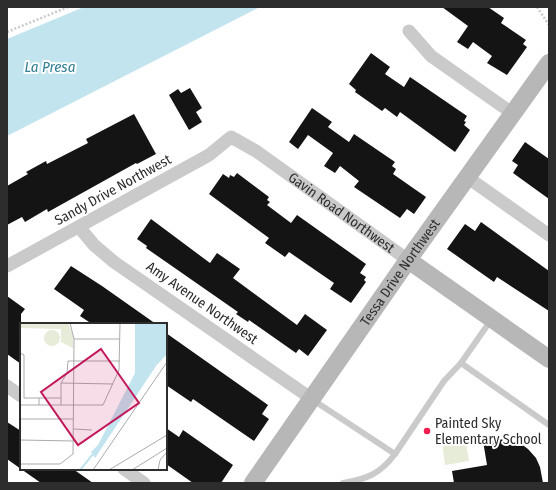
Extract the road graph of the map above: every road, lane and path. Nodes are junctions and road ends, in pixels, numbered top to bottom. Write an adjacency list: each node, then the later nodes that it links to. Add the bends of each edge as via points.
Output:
1 (68, 7): 5 (path)
2 (537, 7): 3 (path)
3 (549, 25)
4 (409, 31): 7 (street, via 431,56)
5 (7, 32)
6 (549, 63): 7 (street, Tessa Drive Northwest)
7 (512, 113): 9 (street, Tessa Drive Northwest)
8 (231, 137): 10 (street, Sandy Drive Northwest, via 209,155); 12 (street, Gavin Road Northwest, via 256,151)
9 (467, 177): 11 (street); 12 (street, Tessa Drive Northwest)
10 (80, 227): 13 (street, Sandy Drive Northwest); 19 (street, Amy Avenue Northwest, via 94,245 114,262)
11 (549, 235)
12 (408, 260): 14 (street, Gavin Road Northwest); 19 (street, Tessa Drive Northwest)
13 (7, 266)
14 (492, 318): 15 (street, Gavin Road Northwest); 16 (lane)
15 (549, 359)
16 (461, 363): 20 (lane); 21 (lane, via 444,381)
17 (7, 386): 18 (street)
18 (20, 395)
19 (312, 399): 21 (lane); 24 (street, Tessa Drive Northwest)
20 (549, 425)
21 (395, 454): 25 (lane, via 377,473 363,480)
22 (125, 470): 23 (street)
23 (144, 483)
24 (253, 483)
25 (343, 483)

